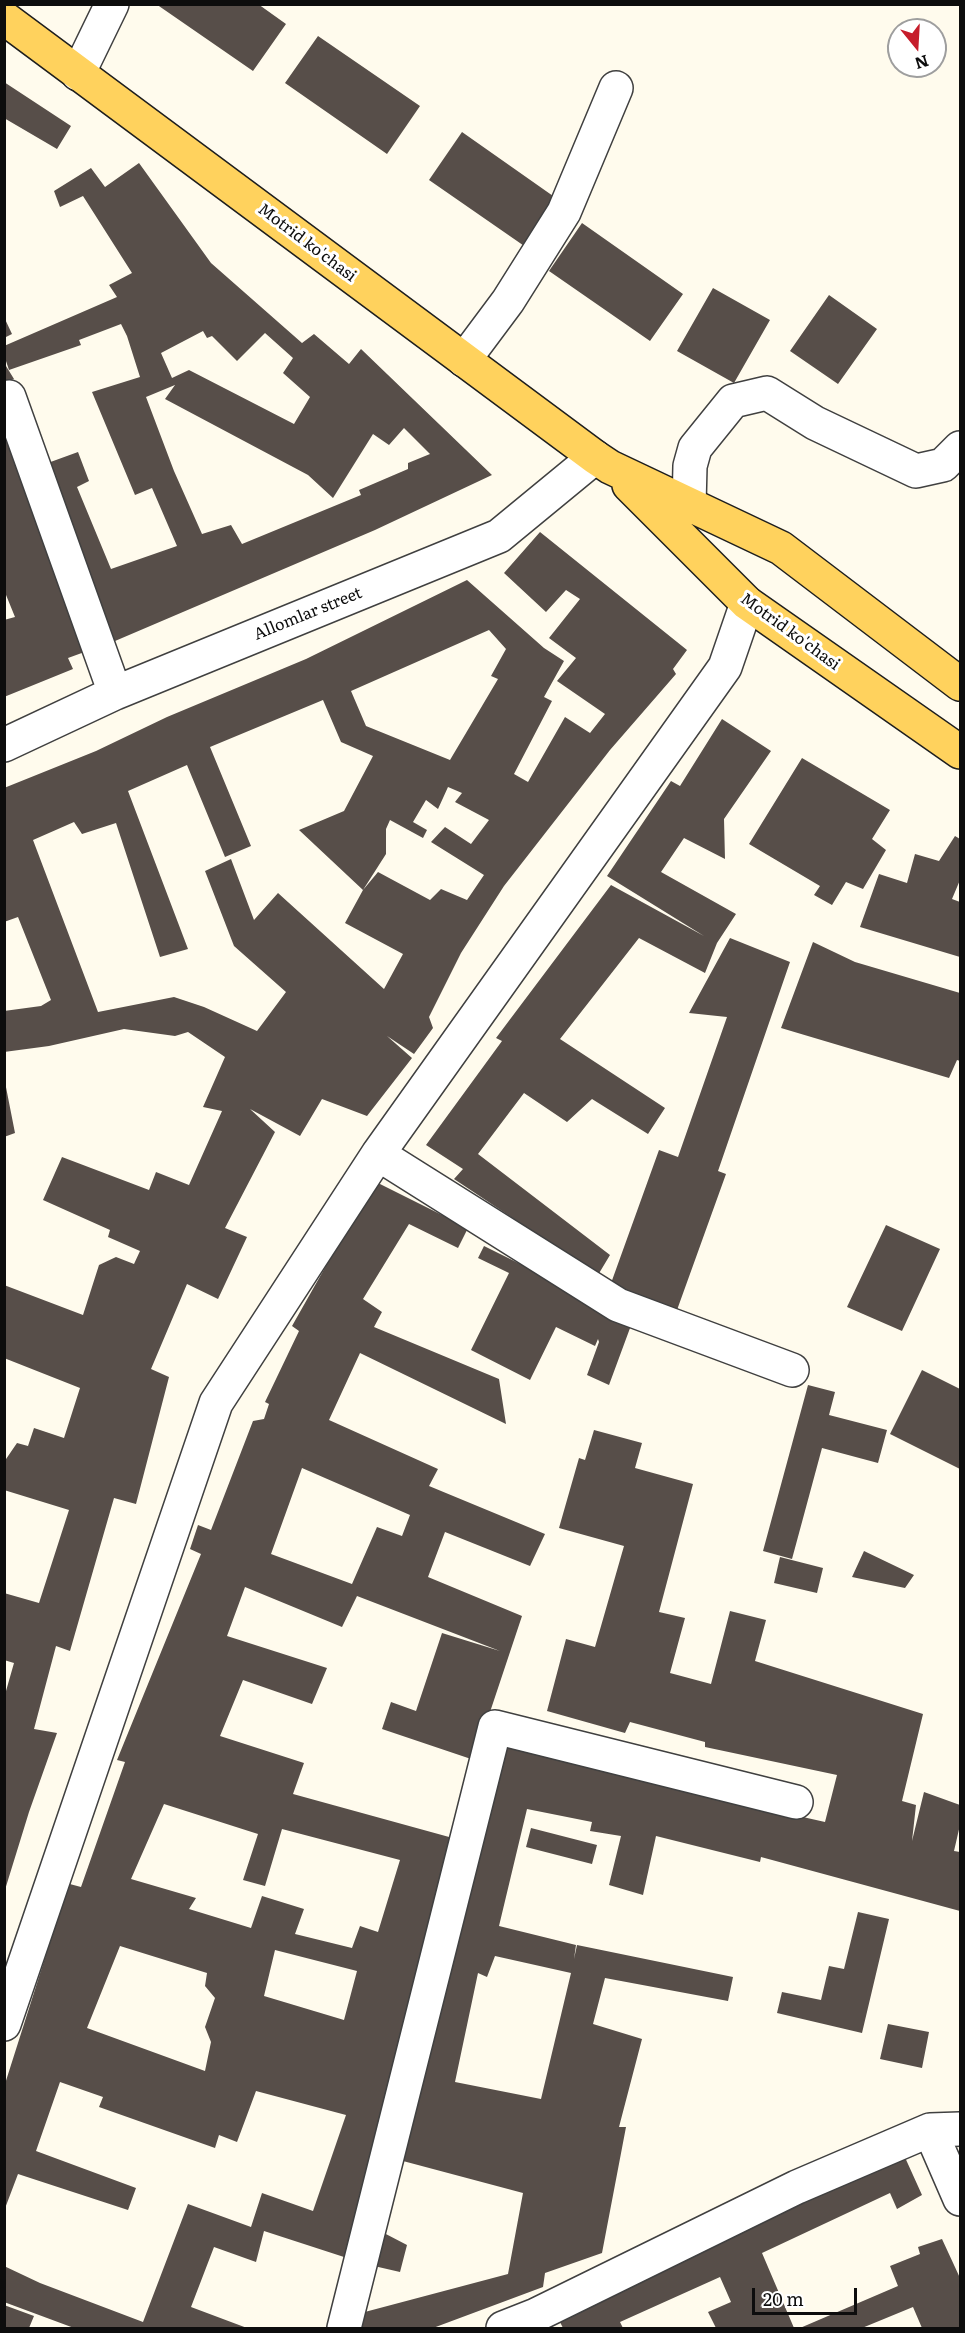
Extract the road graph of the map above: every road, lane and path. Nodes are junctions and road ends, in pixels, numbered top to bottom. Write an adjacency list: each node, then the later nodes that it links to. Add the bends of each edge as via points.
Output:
1 (112, 4): 3 (street)
2 (4, 18): 3 (main road, Motrid ko'chasi)
3 (78, 74): 5 (main road, Motrid ko'chasi)
4 (616, 88): 5 (street, via 564,212 508,301)
5 (464, 360): 8 (main road, Motrid ko'chasi)
6 (9, 397): 12 (street)
7 (960, 448): 9 (street, via 943,465 916,471 815,423 767,393 733,400 695,447 690,466)
8 (603, 462): 9 (main road, Motrid ko'chasi); 10 (main road, Motrid ko'chasi); 12 (street, Allomlar street, via 500,536)
9 (689, 505): 11 (main road, Motrid ko'chasi, via 781,548)
10 (747, 603): 14 (main road, Motrid ko'chasi); 15 (street, via 725,667)
11 (960, 684)
12 (116, 693): 13 (street, Allomlar street)
13 (4, 745)
14 (960, 752)
15 (378, 1154): 16 (street, via 618,1305); 18 (street, via 216,1403)
16 (792, 1370)
17 (796, 1802): 22 (street, via 495,1727)
18 (7, 2007)
19 (945, 2130): 20 (street); 21 (street, via 797,2187)
20 (960, 2199)
21 (540, 2321): 23 (street)
22 (344, 2328)
23 (502, 2328)

